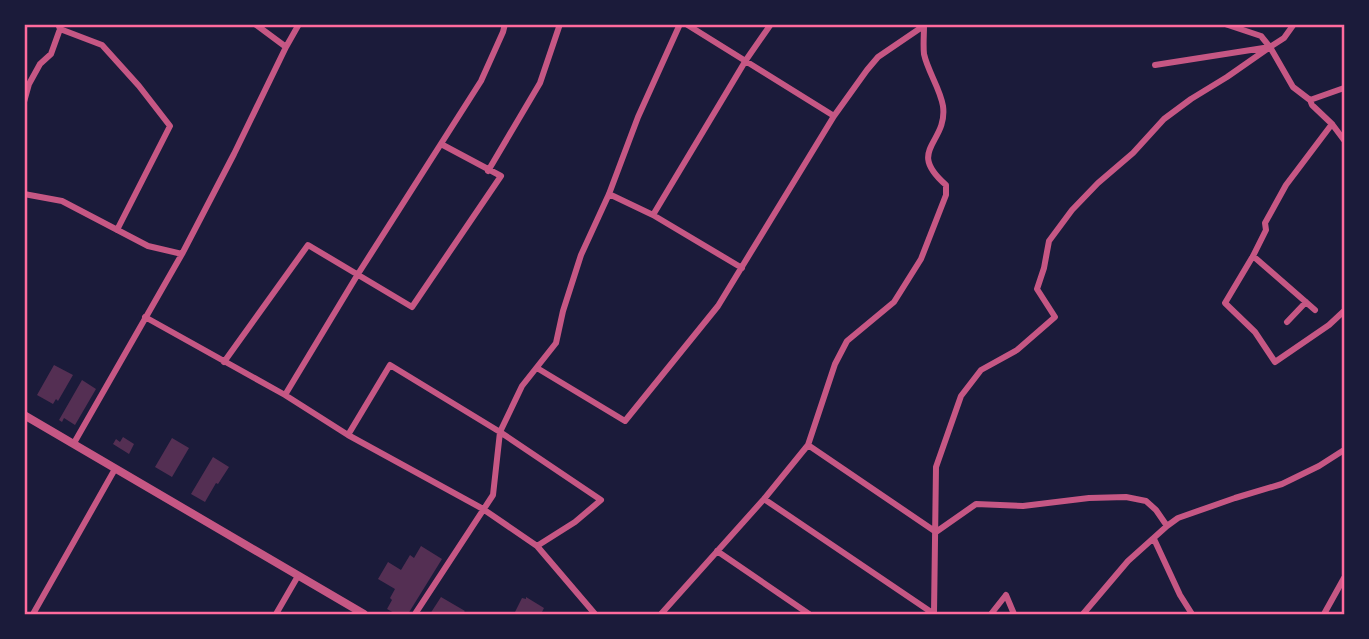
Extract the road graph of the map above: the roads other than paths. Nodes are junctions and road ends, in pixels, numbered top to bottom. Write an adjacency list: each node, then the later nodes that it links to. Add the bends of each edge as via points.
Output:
1 (256, 24): 12 (street)
2 (299, 24): 12 (street)
3 (505, 24): 22 (street, via 481,81)
4 (559, 24): 23 (street, via 540,83)
5 (680, 24): 25 (street)
6 (687, 24): 14 (street)
7 (771, 24): 14 (street)
8 (1224, 24): 13 (street, via 1262,36)
9 (1294, 24): 13 (street)
10 (926, 25): 19 (street, via 878,57); 44 (street, via 924,53 943,105 941,126 927,161 946,185 946,195 921,258 894,302 847,341)
11 (59, 27): 18 (street, via 51,54 40,64); 27 (street, via 102,45 170,126)
12 (286, 47): 28 (street)
13 (1270, 47): 15 (street); 17 (street, via 1293,87); 50 (street, via 1164,119 1056,229 1037,289 1055,317 1017,350 981,370 961,396 936,467)
14 (746, 60): 19 (street); 26 (street)
15 (1155, 65)
16 (1345, 88): 17 (street)
17 (1310, 100): 20 (street)
18 (24, 102)
19 (834, 116): 30 (street)
20 (1332, 124): 21 (street); 29 (street, via 1286,185)
21 (1345, 140)
22 (441, 144): 23 (street); 31 (street)
23 (488, 171): 31 (street, via 501,176 412,307)
24 (24, 194): 27 (street, via 62,201)
25 (609, 194): 26 (street); 38 (street, via 581,255 556,343)
26 (653, 215): 30 (street)
27 (117, 230): 28 (street, via 149,246)
28 (182, 254): 35 (street)
29 (1253, 256): 32 (street); 34 (street, via 1225,303 1255,332 1275,362)
30 (742, 268): 38 (street, via 718,306 625,421)
31 (358, 274): 37 (street, via 308,245); 39 (street)
32 (1306, 302): 33 (street); 36 (street)
33 (1315, 310)
34 (1345, 311)
35 (145, 317): 37 (street); 43 (street)
36 (1287, 322)
37 (224, 362): 39 (street)
38 (537, 368): 41 (street, via 522,386)
39 (285, 395): 42 (street)
40 (24, 415): 43 (street)
41 (500, 432): 42 (street, via 390,365); 48 (street, via 493,495); 52 (street, via 601,500)
42 (348, 435): 48 (street)
43 (74, 443): 46 (street)
44 (808, 444): 47 (street); 50 (street)
45 (1345, 450): 49 (street, via 1282,484 1178,518)
46 (115, 469): 54 (street); 56 (street)
47 (764, 499): 53 (street); 63 (street)
48 (483, 509): 52 (street); 59 (street)
49 (1167, 526): 50 (street, via 1146,501 1126,497 1023,506 976,504); 51 (street)
50 (936, 531): 63 (street)
51 (1154, 539): 66 (street, via 1128,561); 67 (street)
52 (537, 546): 60 (street)
53 (717, 551): 61 (street); 62 (street)
54 (298, 576): 57 (street); 58 (street)
55 (1345, 578): 68 (street)
56 (33, 614)
57 (276, 614)
58 (364, 614)
59 (415, 614)
60 (596, 614)
61 (660, 614)
62 (808, 614)
63 (934, 614)
64 (991, 614): 65 (street, via 1006,595)
65 (1014, 614)
66 (1083, 614)
67 (1192, 614)
68 (1324, 614)

